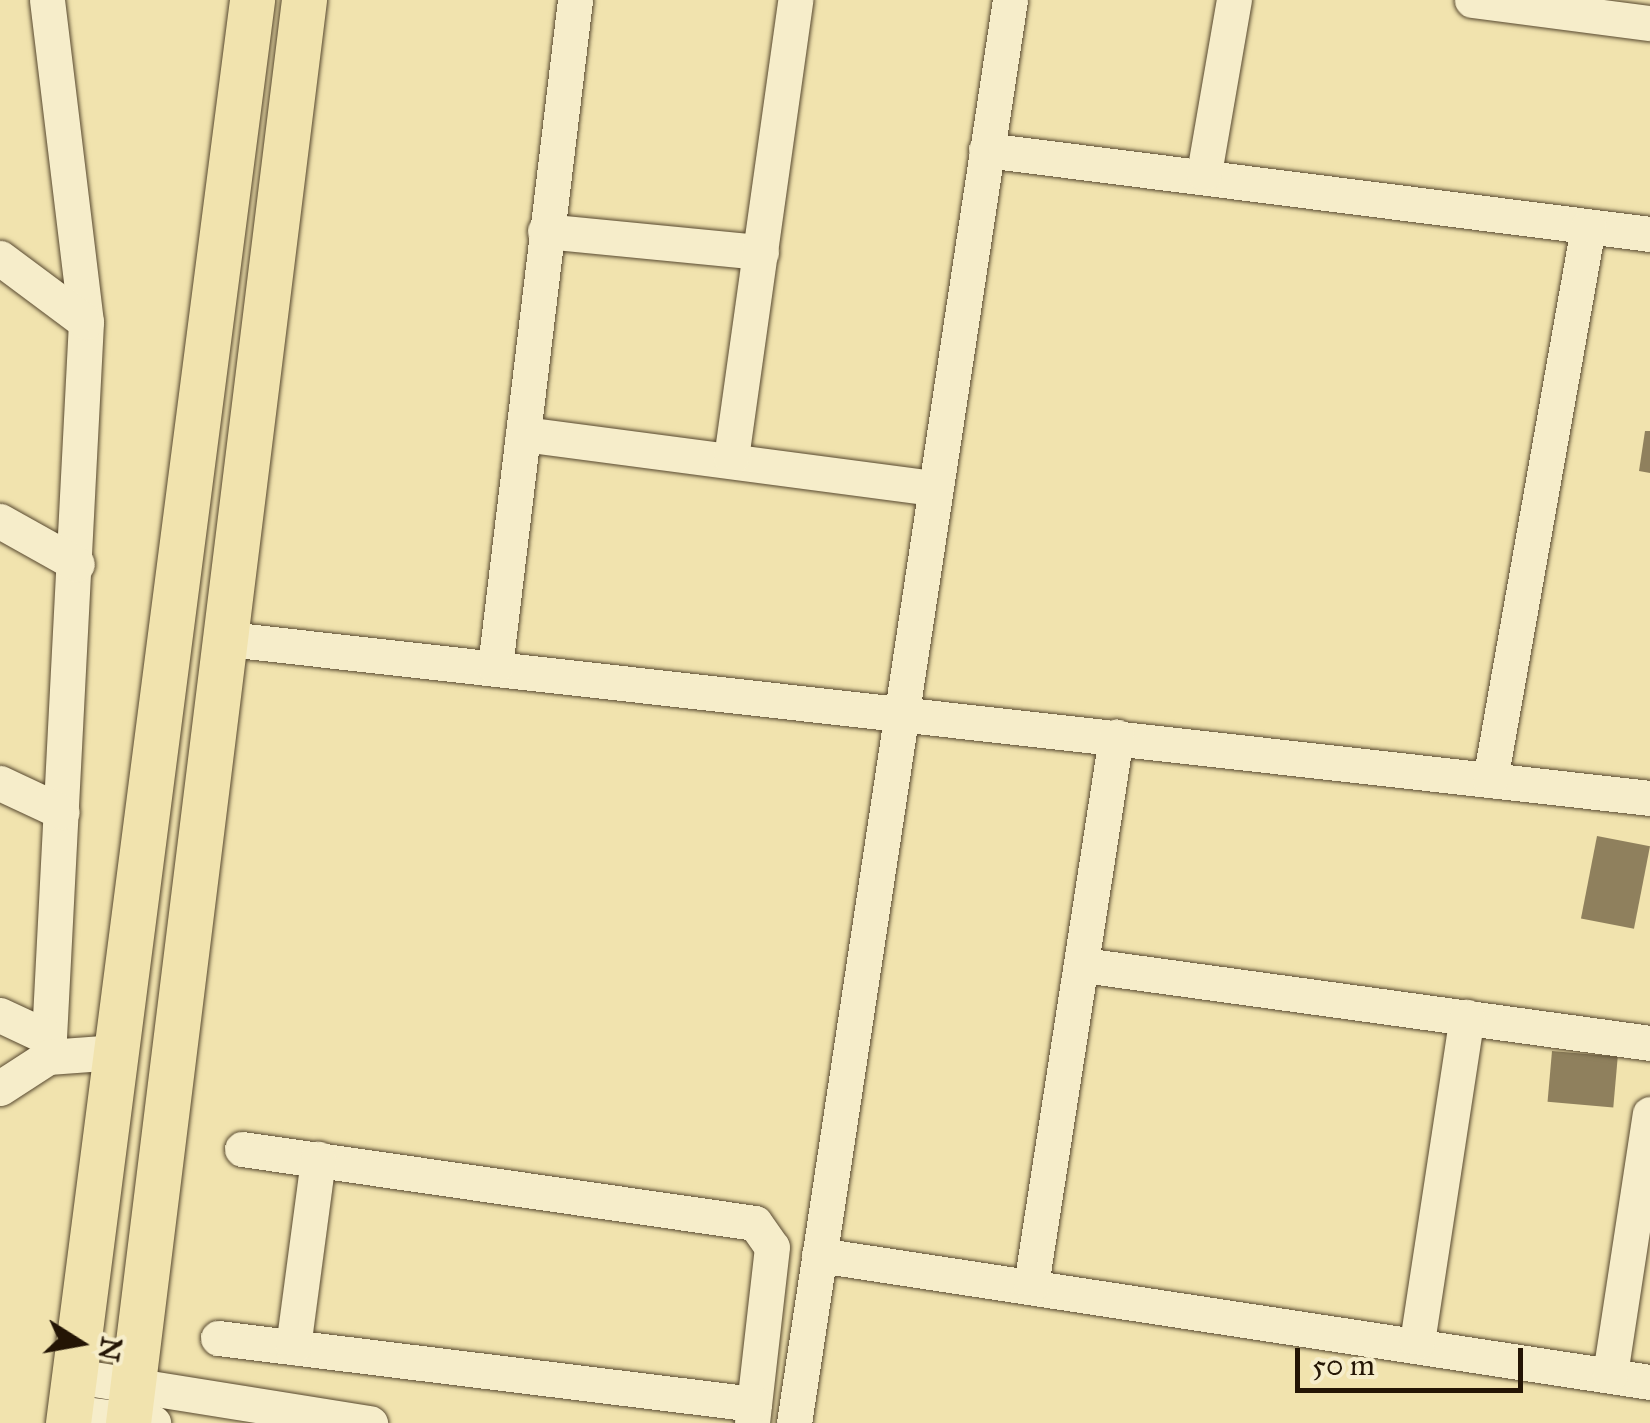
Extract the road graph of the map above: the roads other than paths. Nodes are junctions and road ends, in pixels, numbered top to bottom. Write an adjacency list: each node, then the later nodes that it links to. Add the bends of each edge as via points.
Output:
1 (47, 0): 17 (street)
2 (252, 0): 36 (main road)
3 (304, 0): 23 (main road)
4 (574, 0): 13 (street)
5 (796, 0): 15 (street)
6 (1010, 0): 10 (street)
7 (1234, 0): 11 (street)
8 (1472, 0): 9 (street)
9 (1650, 22)
10 (986, 150): 11 (street); 20 (street)
11 (1204, 173): 12 (street)
12 (1588, 227): 14 (street); 27 (street)
13 (545, 231): 15 (street); 18 (street)
14 (1650, 234)
15 (761, 252): 19 (street)
16 (0, 258): 17 (street)
17 (86, 322): 22 (street)
18 (523, 434): 19 (street); 24 (street)
19 (731, 458): 20 (street)
20 (936, 488): 25 (street)
21 (0, 521): 22 (street)
22 (77, 564): 30 (street)
23 (228, 639): 24 (street); 49 (main road)
24 (495, 667): 25 (street)
25 (904, 718): 26 (street); 41 (street)
26 (1116, 737): 27 (street); 31 (street)
27 (1490, 780): 29 (street)
28 (0, 782): 30 (street)
29 (1650, 798)
30 (62, 812): 35 (street)
31 (1083, 964): 33 (street); 42 (street)
32 (0, 1016): 35 (street)
33 (1468, 1017): 34 (street); 44 (street)
34 (1650, 1043)
35 (49, 1048): 36 (street); 37 (street)
36 (117, 1052): 48 (main road)
37 (0, 1088)
38 (1650, 1114): 46 (street)
39 (242, 1149): 40 (street)
40 (318, 1159): 45 (street); 50 (street, via 755,1223 772,1247)
41 (820, 1256): 42 (street); 52 (street)
42 (1031, 1285): 44 (street)
43 (218, 1338): 45 (street)
44 (1417, 1342): 46 (street)
45 (293, 1347): 50 (street)
46 (1610, 1374): 47 (street)
47 (1650, 1382)
48 (71, 1403): 49 (street)
49 (136, 1412): 51 (street)
50 (753, 1413)
51 (370, 1423)
52 (794, 1423)

